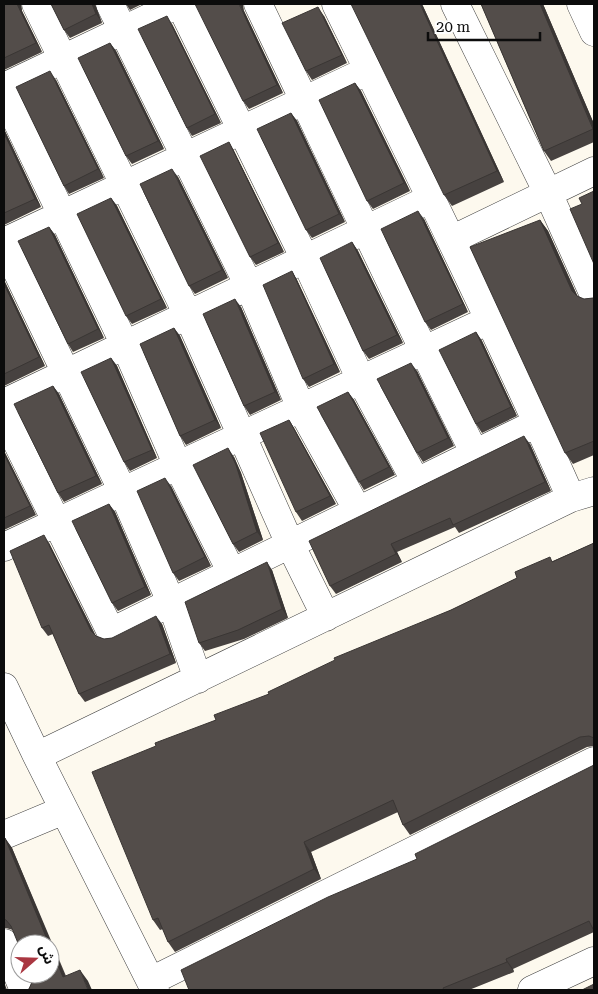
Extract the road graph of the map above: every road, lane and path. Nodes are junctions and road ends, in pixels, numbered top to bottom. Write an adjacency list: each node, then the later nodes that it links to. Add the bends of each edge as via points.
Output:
1 (36, 4): 10 (street)
2 (110, 4): 8 (street)
3 (179, 4): 8 (street); 15 (street)
4 (258, 4): 14 (street)
5 (336, 4): 11 (street)
6 (455, 4): 19 (street)
7 (581, 4): 9 (street)
8 (123, 30): 10 (street); 16 (street)
9 (594, 32)
10 (63, 59): 12 (street); 18 (street)
11 (368, 70): 14 (street); 20 (street)
12 (4, 87)
13 (4, 94): 21 (street)
14 (304, 100): 15 (street); 22 (street)
15 (241, 130): 16 (street); 25 (street)
16 (185, 156): 18 (street); 26 (street)
17 (594, 171): 19 (street)
18 (124, 185): 21 (street); 28 (street)
19 (548, 193): 23 (street); 27 (street)
20 (432, 198): 22 (street); 23 (street)
21 (62, 214): 24 (street); 30 (street)
22 (366, 229): 25 (street); 31 (street)
23 (451, 240): 29 (street)
24 (4, 243): 32 (street)
25 (305, 259): 26 (street); 33 (street)
26 (249, 286): 28 (street); 35 (street)
27 (594, 295)
28 (188, 315): 30 (street); 38 (street)
29 (488, 320): 31 (street); 37 (street)
30 (125, 345): 32 (street); 40 (street)
31 (423, 351): 33 (street); 39 (street)
32 (67, 373): 34 (street); 42 (street)
33 (361, 380): 35 (street); 41 (street)
34 (4, 403)
35 (301, 408): 38 (street); 44 (street)
36 (4, 416): 45 (street)
37 (538, 423): 39 (street); 43 (street)
38 (241, 436): 40 (street); 46 (street)
39 (475, 454): 41 (street)
40 (178, 466): 42 (street); 48 (street)
41 (416, 482): 44 (street)
42 (123, 492): 45 (street); 49 (street)
43 (582, 494): 50 (street)
44 (358, 510): 46 (street)
45 (56, 523): 47 (street); 49 (street, via 111,632)
46 (290, 544): 48 (street); 50 (street)
47 (4, 547)
48 (232, 573): 49 (street)
49 (171, 602): 51 (street)
50 (326, 617): 51 (street)
51 (198, 679): 53 (street)
52 (5, 692): 53 (street)
53 (37, 756): 55 (street)
54 (594, 761): 59 (street)
55 (64, 810): 56 (street); 59 (street)
56 (4, 835)
57 (4, 943): 60 (street)
58 (594, 961): 61 (street)
59 (153, 986)
60 (24, 990)
61 (532, 990)

